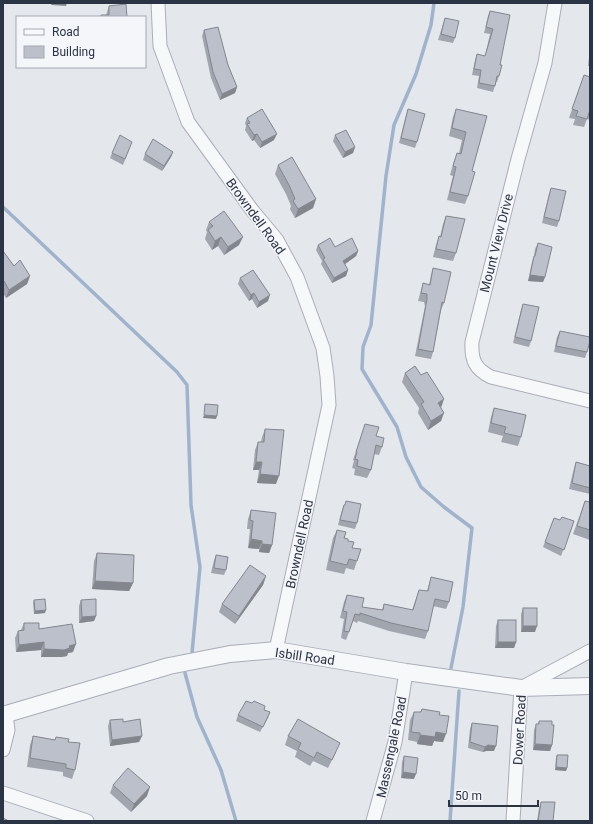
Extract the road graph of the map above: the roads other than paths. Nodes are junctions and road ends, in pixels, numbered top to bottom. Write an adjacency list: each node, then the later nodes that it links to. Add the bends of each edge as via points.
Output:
1 (158, 3): 4 (street, Browndell Road, via 160,46 188,122 277,240 297,277 323,348 329,405)
2 (555, 3): 3 (street, Mount View Drive, via 545,63 518,159 472,342 472,353 474,364 491,378)
3 (590, 401)
4 (276, 650): 6 (street, Isbill Road); 9 (street, Isbill Road, via 230,654 169,666)
5 (590, 651): 8 (street)
6 (406, 672): 8 (street, Isbill Road); 13 (street, Massengale Road, via 395,742)
7 (590, 686): 8 (street, Isbill Road)
8 (521, 688): 14 (street, Dower Road)
9 (5, 715): 10 (street, via 8,730)
10 (3, 750)
11 (3, 793): 12 (street)
12 (88, 821)
13 (373, 821)
14 (513, 821)

